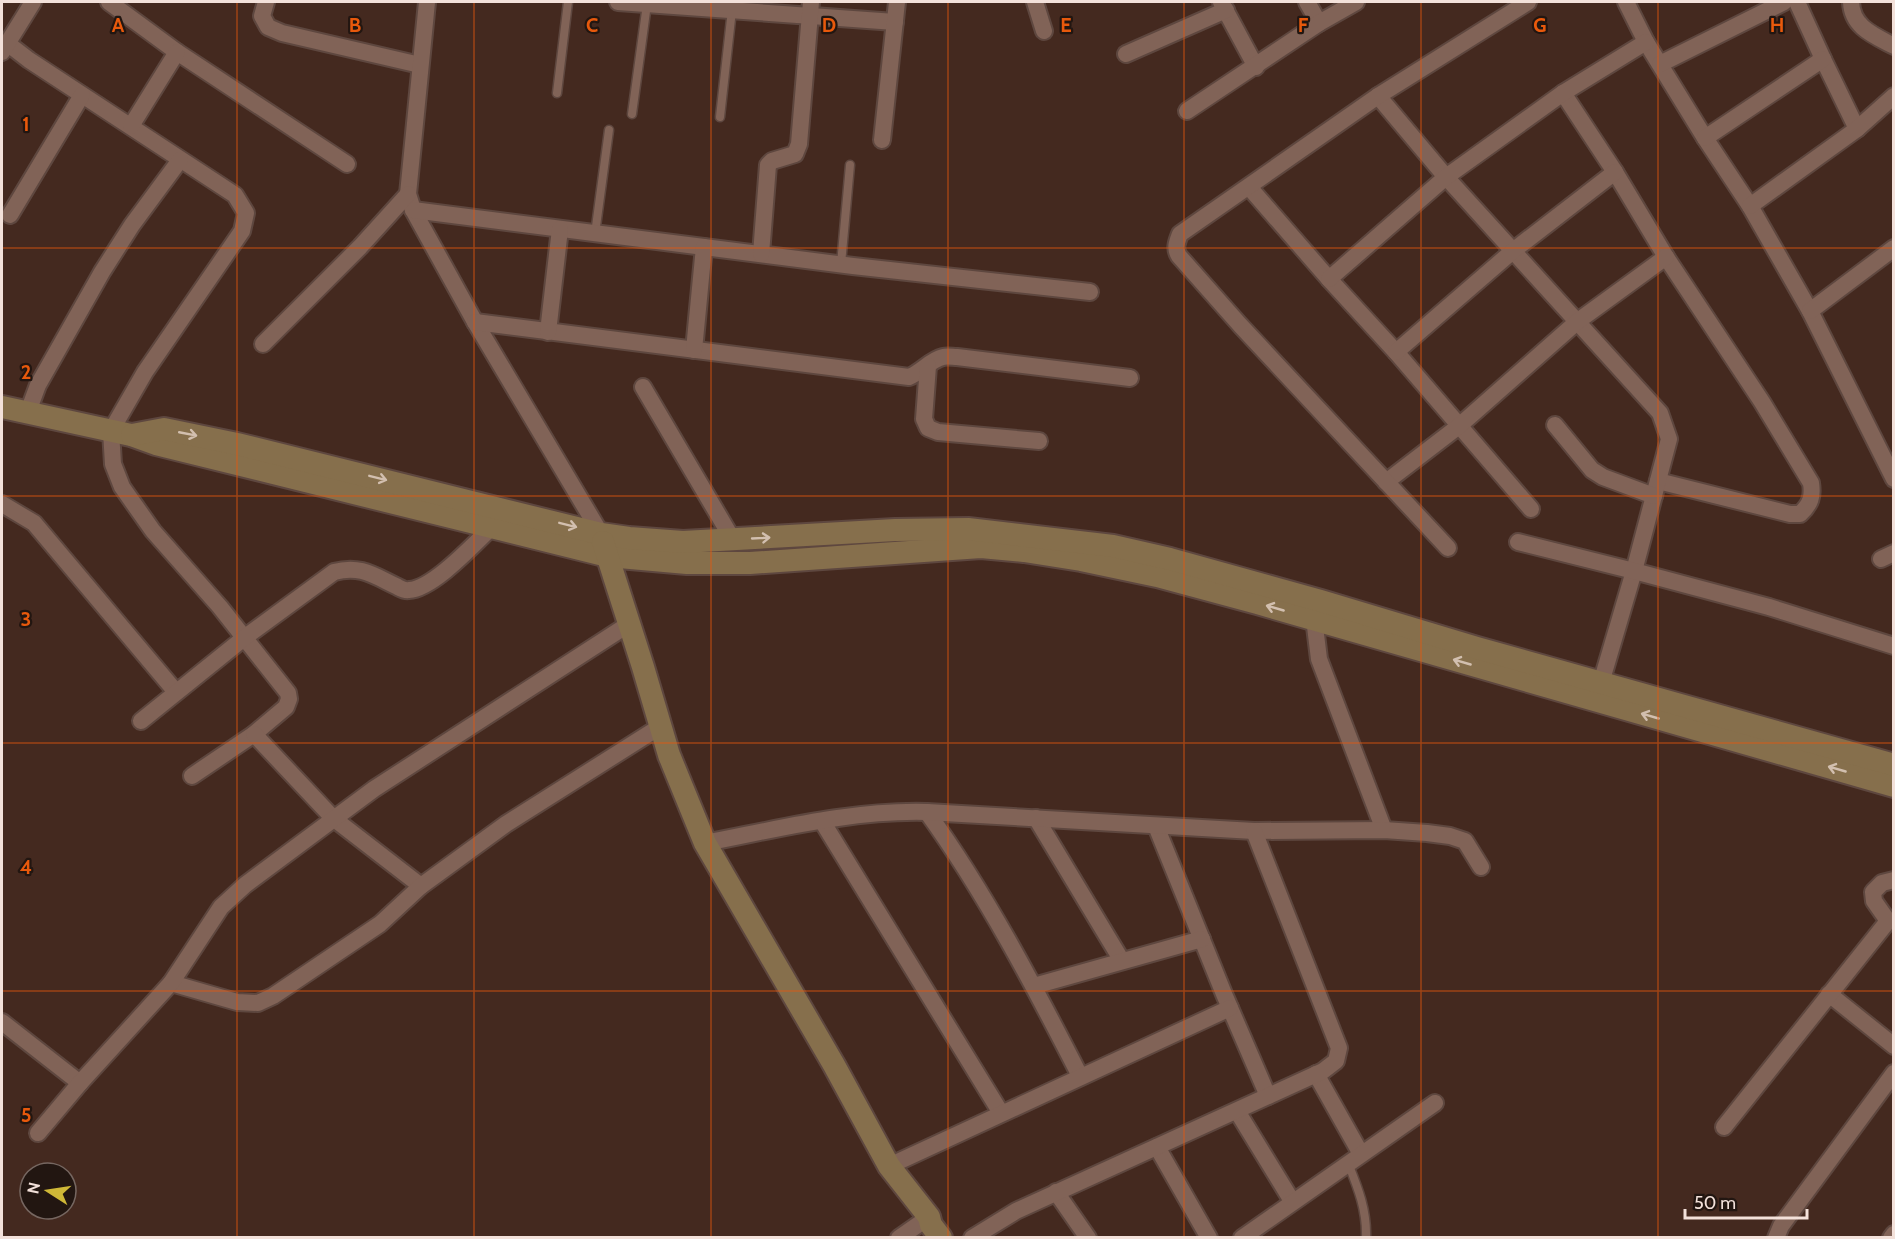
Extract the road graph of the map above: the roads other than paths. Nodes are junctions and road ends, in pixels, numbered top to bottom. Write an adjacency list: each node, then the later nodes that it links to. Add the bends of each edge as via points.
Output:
1 (33, 2): 25 (street)
2 (109, 2): 26 (street)
3 (266, 2): 30 (street, via 261,16 268,27 282,33)
4 (427, 2): 30 (street)
5 (568, 2): 32 (lane)
6 (618, 2): 16 (street)
7 (897, 2): 20 (street)
8 (1035, 2): 22 (street)
9 (1307, 2): 21 (street)
10 (1356, 2): 21 (street)
11 (1528, 2): 35 (street)
12 (1626, 2): 23 (street)
13 (1784, 2): 29 (street)
14 (1797, 2): 28 (street)
15 (1851, 2): 24 (street, via 1857,23)
16 (647, 3): 17 (street); 38 (lane)
17 (732, 6): 19 (street); 39 (lane)
18 (1224, 6): 27 (street); 31 (street)
19 (810, 9): 20 (street); 59 (street, via 799,144 795,154 768,165)
20 (895, 22): 44 (street)
21 (1319, 23): 31 (street)
22 (1044, 31)
23 (1646, 42): 29 (street); 33 (street)
24 (1893, 46)
25 (4, 47): 34 (street)
26 (177, 52): 40 (street); 46 (street)
27 (1126, 54)
28 (1823, 59): 41 (street); 43 (street)
29 (1660, 64): 43 (street)
30 (420, 65): 51 (street)
31 (1256, 67): 37 (street)
32 (557, 93)
33 (1563, 93): 48 (street); 49 (street)
34 (82, 95): 40 (street); 53 (street)
35 (1378, 96): 49 (street); 50 (street)
36 (1893, 96): 41 (street)
37 (1187, 111)
38 (632, 114)
39 (720, 117)
40 (131, 126): 45 (street)
41 (1857, 129): 52 (street)
42 (609, 130): 55 (lane)
43 (1705, 138): 52 (street)
44 (882, 140)
45 (180, 160): 75 (street, via 102,272 38,385); 78 (street, via 235,195 246,213 242,231 145,372)
46 (347, 164)
47 (850, 165): 61 (lane)
48 (1615, 172): 58 (street); 60 (street)
49 (1446, 177): 58 (street); 62 (street)
50 (1249, 187): 62 (street); 81 (street, via 1180,234 1176,251 1240,326)
51 (410, 202): 54 (street); 66 (street); 68 (street)
52 (1750, 206): 64 (street)
53 (10, 215)
54 (560, 230): 55 (street); 67 (street)
55 (595, 234): 56 (street)
56 (704, 247): 59 (street); 69 (street)
57 (1893, 248): 64 (street)
58 (1514, 250): 65 (street); 70 (street)
59 (761, 254): 61 (street)
60 (1666, 257): 65 (street); 82 (street, via 1762,402 1811,483 1813,495 1808,507 1790,514)
61 (841, 264): 63 (street)
62 (1329, 279): 70 (street)
63 (1090, 292)
64 (1810, 311): 80 (street)
65 (1578, 321): 77 (street); 82 (street, via 1660,413 1669,439)
66 (475, 322): 67 (street); 86 (street)
67 (548, 332): 69 (street)
68 (263, 344)
69 (694, 350): 71 (street, via 909,377)
70 (1396, 352): 77 (street)
71 (928, 366): 72 (street, via 943,357 957,357); 79 (street, via 924,419 928,428)
72 (1130, 378)
73 (643, 387): 87 (street)
74 (2, 407): 75 (main road)
75 (28, 412): 78 (main road)
76 (1555, 425): 82 (street, via 1592,470 1603,477)
77 (1459, 426): 81 (street); 84 (street)
78 (121, 433): 85 (main road); 86 (main road, one-way to 86, via 164,429 237,444); 94 (street, via 113,464 122,487 153,531)
79 (1039, 441)
80 (1893, 479)
81 (1386, 482): 89 (street)
82 (1656, 488): 91 (street)
83 (2, 504): 97 (street, via 34,522)
84 (1531, 509)
85 (493, 526): 90 (main road); 94 (street, via 431,582 419,588 406,591 360,569 334,572)
86 (601, 534): 87 (main road, via 683,542); 90 (main road)
87 (733, 540): 92 (main road, one-way to 92, via 905,530 968,529 1019,534 1113,546 1170,559)
88 (1518, 542): 91 (street)
89 (1449, 548)
90 (608, 556): 92 (main road, one-way to 90, via 1081,560 981,547 750,563 687,563); 93 (main road)
91 (1634, 571): 95 (street); 96 (street)
92 (1313, 609): 96 (main road, via 1477,648); 103 (main road, one-way to 92); 109 (street, via 1319,659)
93 (629, 624): 99 (main road); 105 (street)
94 (244, 638): 97 (street); 100 (street, via 289,699 286,708)
95 (1893, 646)
96 (1601, 683): 101 (main road)
97 (176, 692): 98 (street)
98 (141, 721)
99 (660, 726): 111 (main road); 114 (street, via 506,824)
100 (254, 734): 102 (street); 105 (street)
101 (1893, 765)
102 (192, 776)
103 (1893, 786)
104 (927, 812): 106 (street); 107 (street, via 879,813); 119 (street)
105 (333, 818): 114 (street); 118 (street, via 221,907)
106 (1036, 818): 108 (street); 117 (street)
107 (822, 821): 111 (street); 131 (street)
108 (1156, 826): 110 (street); 116 (street)
109 (1384, 830): 110 (street); 112 (street, via 1450,836 1465,842)
110 (1254, 831): 125 (street, via 1339,1048 1336,1061)
111 (705, 843): 136 (main road)
112 (1480, 867)
113 (1893, 880): 115 (street, via 1882,883 1873,892 1874,901)
114 (422, 886): 118 (street, via 380,924 258,1003 237,1002)
115 (1890, 925): 120 (street)
116 (1202, 939): 117 (street); 121 (street)
117 (1122, 961): 119 (street)
118 (171, 983): 127 (street)
119 (1034, 986): 126 (street)
120 (1829, 994): 123 (street); 132 (street)
121 (1230, 1008): 126 (street); 128 (street)
122 (2, 1022): 127 (street)
123 (1893, 1046)
124 (1893, 1072): 147 (street)
125 (1316, 1074): 128 (street); 135 (street)
126 (1080, 1076): 131 (street)
127 (80, 1083): 133 (street)
128 (1268, 1096): 130 (street)
129 (1435, 1103): 135 (street)
130 (1237, 1111): 134 (street); 138 (street)
131 (1001, 1113): 136 (street)
132 (1724, 1127)
133 (38, 1133)
134 (1157, 1147): 137 (street); 144 (street)
135 (1354, 1158): 138 (street); 146 (lane, via 1367,1221)
136 (889, 1166): 139 (main road)
137 (1056, 1192): 142 (street); 143 (street)
138 (1292, 1201): 145 (street)
139 (929, 1217): 140 (street); 141 (main road)
140 (899, 1238)
141 (941, 1238)
142 (972, 1238)
143 (1088, 1238)
144 (1209, 1238)
145 (1242, 1238)
146 (1366, 1238)
147 (1776, 1238)

